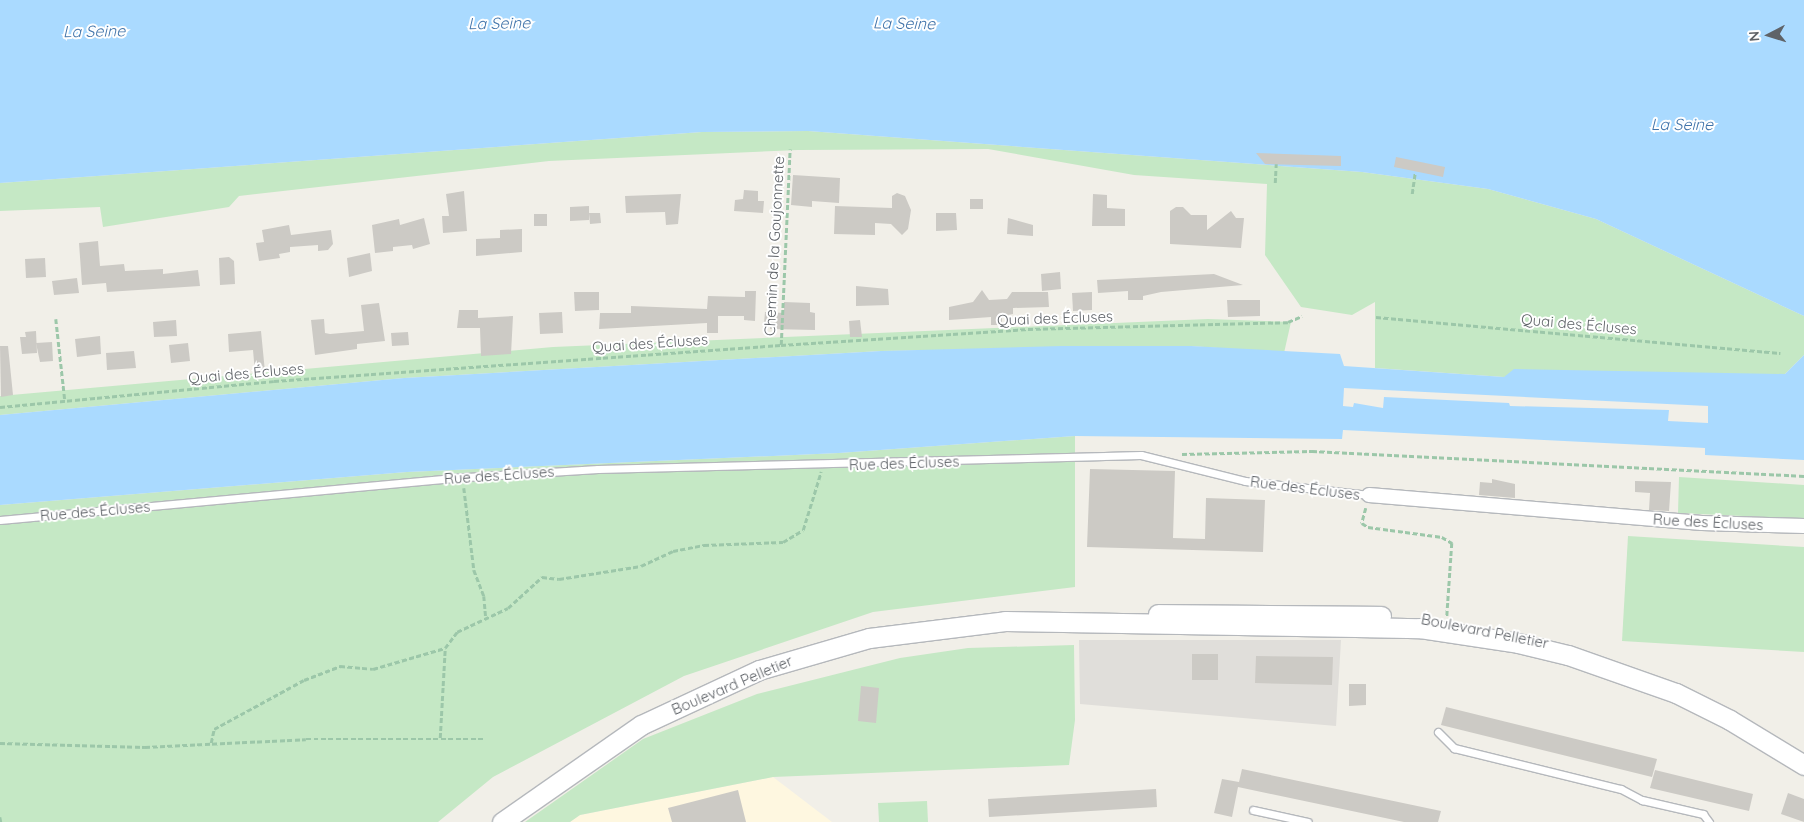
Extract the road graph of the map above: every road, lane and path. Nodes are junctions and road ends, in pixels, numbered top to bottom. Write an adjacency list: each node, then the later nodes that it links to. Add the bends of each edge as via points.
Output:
1 (790, 149): 9 (path, Chemin de la Goujonnette)
2 (1276, 164): 4 (path)
3 (1416, 172): 5 (path)
4 (1275, 183)
5 (1412, 194)
6 (1302, 316): 9 (path, Quai des Écluses, via 1288,322 1028,329)
7 (1376, 317): 10 (path, Quai des Écluses)
8 (56, 319): 11 (path)
9 (781, 345): 11 (path, Quai des Écluses, via 274,381)
10 (1780, 353)
11 (65, 402): 12 (path, Quai des Écluses)
12 (0, 407)
13 (1179, 454): 15 (path, via 1312,451)
14 (822, 465): 16 (lane, Rue des Écluses, via 598,469); 17 (lane, Rue des Écluses, via 1141,455 1244,481); 20 (path, via 803,530 783,542 704,545 673,551 641,566 559,579 542,577 508,608)
15 (1804, 476)
16 (461, 478): 18 (lane, Rue des Écluses); 20 (path)
17 (1369, 495): 19 (street, Rue des Écluses, via 1702,523); 22 (path, via 1362,523 1368,527 1442,537 1452,543)
18 (0, 520)
19 (1804, 526)
20 (486, 619): 23 (path, via 457,632)
21 (1110, 621): 22 (main road, Boulevard Pelletier, via 1137,615 1183,613 1355,615); 30 (main road, Boulevard Pelletier, via 1147,626 1420,628 1518,643 1568,654 1676,693 1730,720); 34 (main road, Boulevard Pelletier, via 1005,620 931,628 820,650 759,670 641,725)
22 (1447, 621): 29 (main road, Boulevard Pelletier, via 1627,664 1732,713)
23 (445, 648): 25 (path); 28 (path, via 373,669 340,666 304,680 214,729)
24 (1438, 732): 36 (lane, via 1454,748 1622,789 1642,800 1703,814)
25 (440, 738): 26 (path); 28 (path)
26 (485, 739)
27 (0, 743): 28 (path, via 145,747)
28 (211, 743)
29 (1804, 757)
30 (1804, 766)
31 (1253, 810): 35 (lane)
32 (0, 817): 33 (path)
33 (1, 822)
34 (502, 822)
35 (1308, 822)
36 (1709, 822)

